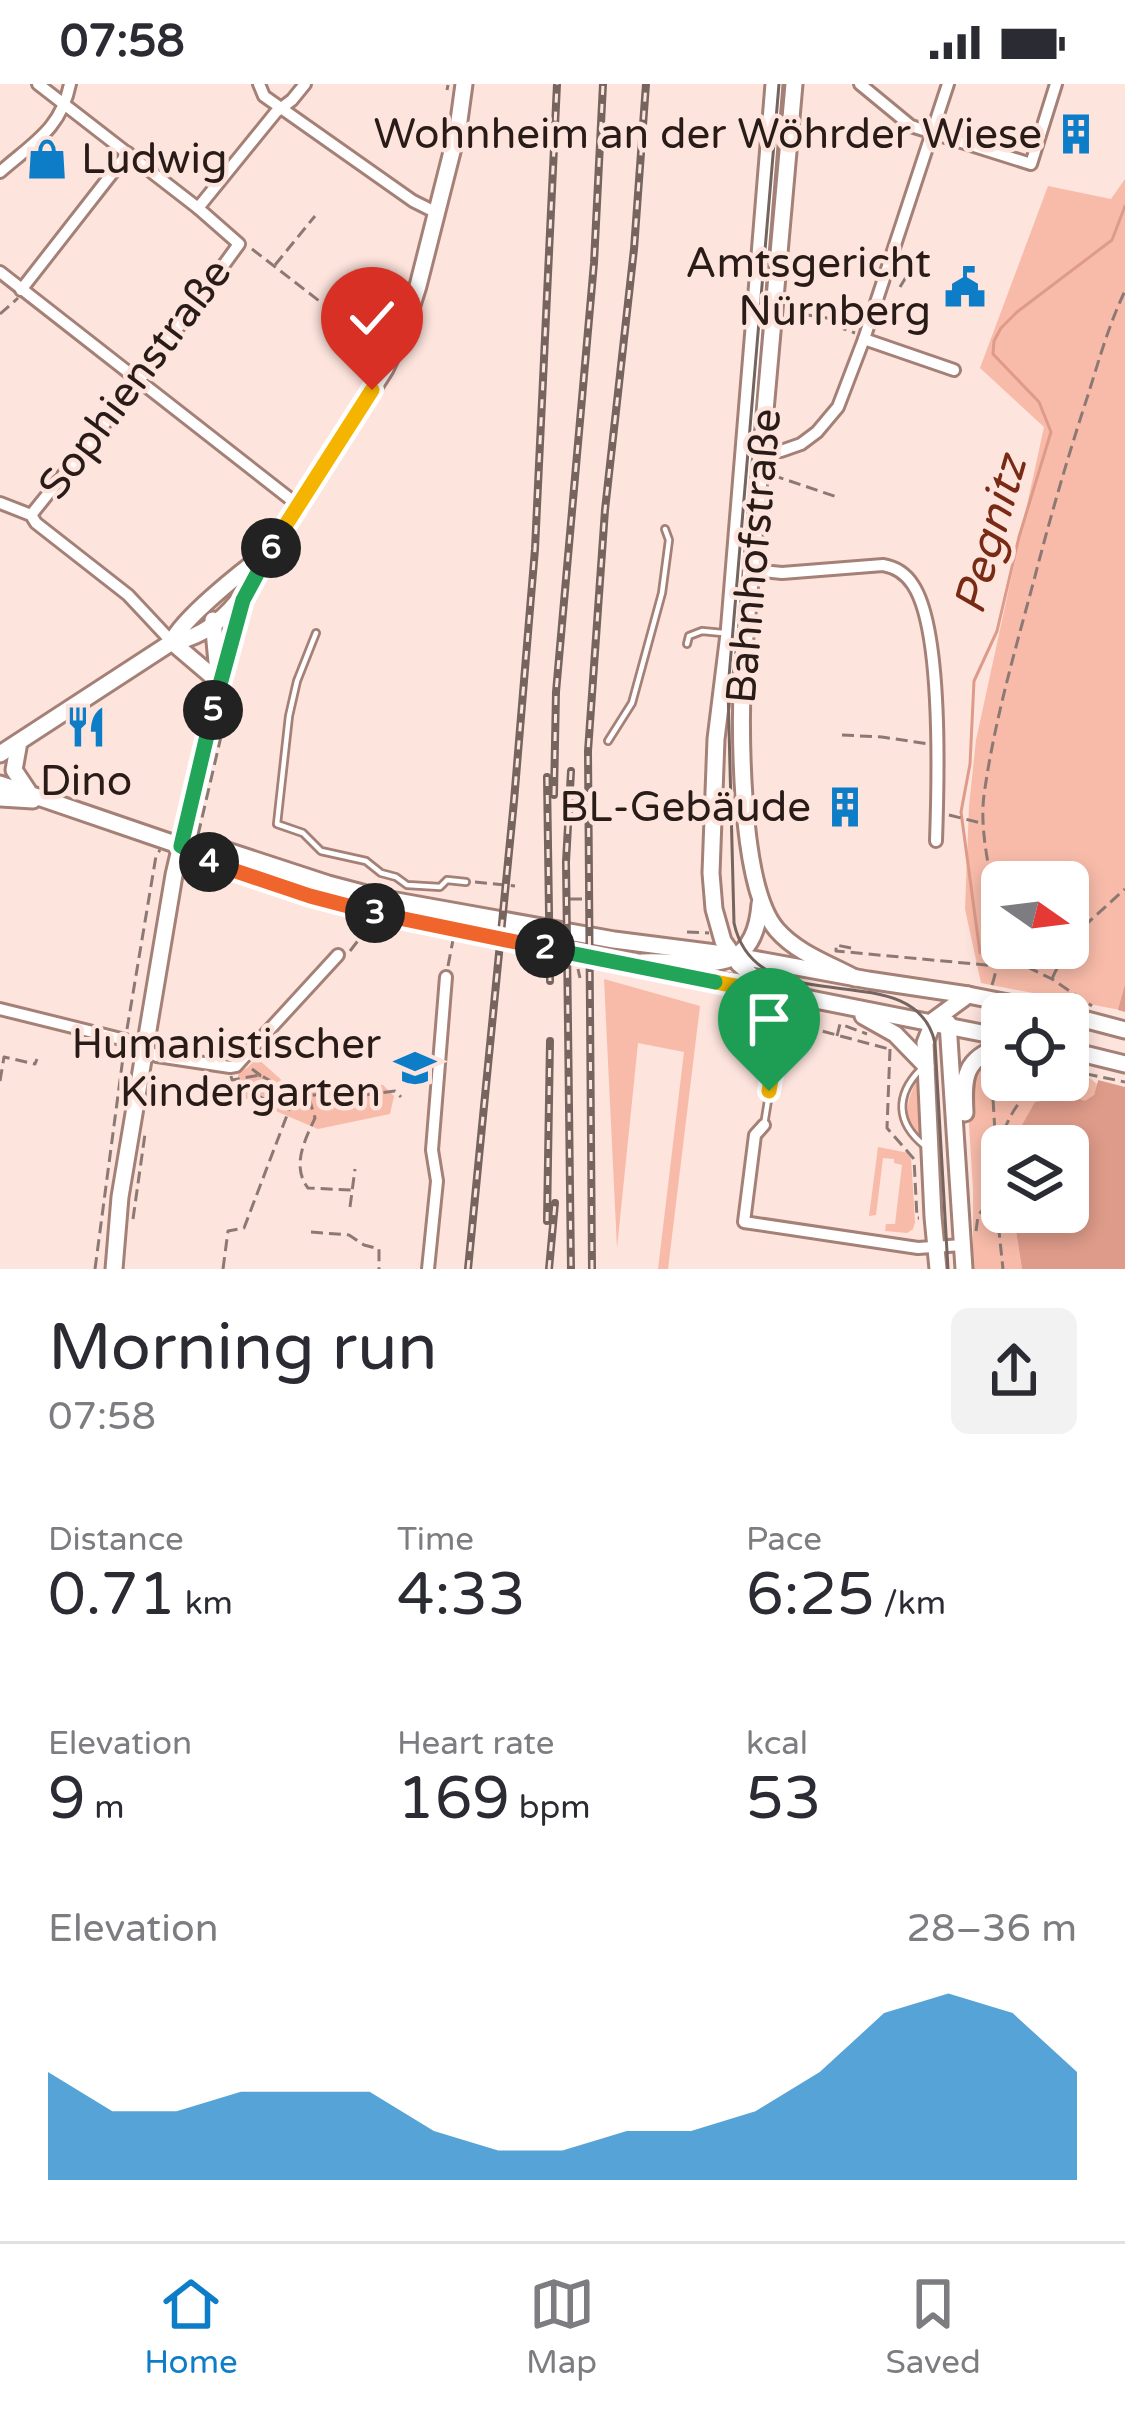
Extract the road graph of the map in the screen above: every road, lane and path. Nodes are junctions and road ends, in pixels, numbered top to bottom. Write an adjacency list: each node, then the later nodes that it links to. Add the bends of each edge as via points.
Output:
1 (38, 84): 11 (street)
2 (70, 84): 11 (street)
3 (260, 84): 12 (street)
4 (305, 84): 12 (street)
5 (775, 84): 32 (main road, Bahnhofstraße)
6 (794, 84): 26 (main road, Bahnhofstraße)
7 (860, 84): 13 (street, via 902,121)
8 (948, 84): 13 (street)
9 (1056, 84): 13 (street, via 1031,164)
10 (453, 86): 17 (main road, via 458,128)
11 (66, 105): 14 (street); 15 (street)
12 (280, 108): 16 (street); 17 (street)
13 (932, 133): 28 (street)
14 (128, 153): 16 (street); 24 (street)
15 (0, 172)
16 (198, 208): 19 (street)
17 (437, 213): 37 (main road, via 395,349)
18 (315, 216): 20 (path)
19 (238, 244): 20 (path); 31 (street, Sophienstraße)
20 (274, 266): 29 (path)
21 (0, 272): 24 (street)
22 (907, 272): 23 (path)
23 (900, 287)
24 (22, 291): 27 (path); 31 (street)
25 (1125, 291): 63 (path, via 1049,522)
26 (775, 310): 28 (path, via 853,323 844,329); 33 (main road, Bahnhofstraße)
27 (0, 314)
28 (859, 336): 30 (street); 33 (street, via 830,419 801,444)
29 (374, 350)
30 (954, 370)
31 (139, 381): 37 (street); 38 (street, Sophienstraße)
32 (744, 450): 33 (street); 46 (main road, Bahnhofstraße)
33 (762, 451): 41 (main road, Bahnhofstraße)
34 (770, 474): 35 (path)
35 (837, 496)
36 (0, 503): 38 (street)
37 (298, 505): 40 (main road)
38 (31, 515): 47 (street)
39 (665, 529): 52 (lane, via 662,593 632,703)
40 (268, 552): 42 (main road); 43 (main road)
41 (751, 570): 54 (street, via 883,565 905,576 922,604); 60 (main road, Bahnhofstraße, via 741,713)
42 (227, 586): 44 (main road); 47 (main road)
43 (245, 593): 44 (main road); 49 (main road)
44 (212, 624): 47 (main road); 49 (main road)
45 (316, 633): 68 (lane, via 289,716 277,824 407,885)
46 (729, 634): 48 (lane, via 698,631); 57 (main road, Bahnhofstraße)
47 (172, 642): 49 (main road); 53 (main road)
48 (686, 644)
49 (219, 682): 66 (main road)
50 (224, 726): 64 (path)
51 (842, 735): 54 (path)
52 (608, 741)
53 (19, 742): 55 (main road); 58 (main road, via 14,770)
54 (936, 746): 65 (street)
55 (0, 754)
56 (0, 784): 58 (main road)
57 (714, 785): 60 (main road, via 730,802); 77 (main road, Bahnhofstraße, via 711,885)
58 (30, 793): 61 (main road)
59 (0, 798): 61 (main road)
60 (745, 798): 73 (main road, Bahnhofstraße)
61 (50, 801): 66 (main road)
62 (943, 814): 63 (path)
63 (982, 823): 67 (path)
64 (200, 829)
65 (936, 842)
66 (173, 844): 81 (main road, via 212,846 385,899); 82 (main road, via 325,900); 103 (path, via 156,856); 104 (main road)
67 (987, 861)
68 (466, 882): 69 (path)
69 (515, 886)
70 (1125, 889): 74 (path)
71 (570, 899): 72 (path)
72 (583, 901)
73 (760, 901): 81 (main road, via 754,937); 88 (main road, Bahnhofstraße, via 789,943)
74 (1089, 922)
75 (371, 924): 80 (path, via 350,952)
76 (687, 932): 77 (path)
77 (720, 932): 81 (main road, Bahnhofstraße)
78 (453, 939): 87 (path)
79 (851, 947): 83 (path, via 836,951)
80 (338, 955): 110 (street)
81 (734, 956): 82 (main road, via 709,964); 88 (main road); 92 (main road, Bahnhofstraße)
82 (620, 963): 92 (main road)
83 (981, 964)
84 (998, 969): 90 (path)
85 (1032, 969): 89 (path)
86 (1056, 969): 89 (path)
87 (446, 977): 139 (street)
88 (856, 978): 91 (main road)
89 (1052, 979): 100 (path)
90 (992, 985)
91 (924, 988): 93 (main road); 97 (main road)
92 (781, 994): 95 (main road); 98 (lane)
93 (968, 994): 94 (main road); 97 (main road)
94 (981, 997)
95 (850, 1008): 99 (main road); 112 (main road, via 895,1034)
96 (0, 1009): 103 (street)
97 (946, 1009): 99 (main road)
98 (782, 1021): 101 (path); 123 (lane)
99 (940, 1025): 102 (main road); 112 (main road, via 926,1037); 125 (main road)
100 (1117, 1028)
101 (837, 1036): 105 (path); 105 (path, via 839,1024)
102 (981, 1036)
103 (125, 1040): 104 (street); 135 (path)
104 (144, 1048): 110 (street); 136 (main road)
105 (894, 1050): 130 (path, via 887,1128 914,1159 917,1218)
106 (4, 1053): 109 (path); 116 (path)
107 (981, 1054): 125 (main road, via 964,1085)
108 (1089, 1055): 111 (main road)
109 (37, 1059)
110 (236, 1064): 115 (path); 115 (path, via 232,1080)
111 (1125, 1064)
112 (926, 1066): 124 (main road); 124 (lane, via 910,1082 903,1119)
113 (1089, 1073): 114 (path)
114 (1094, 1074): 117 (path); 118 (path)
115 (260, 1075): 119 (path); 122 (path, via 253,1094)
116 (0, 1081)
117 (1091, 1082)
118 (1125, 1082)
119 (296, 1094): 120 (path); 122 (path)
120 (309, 1096): 121 (path); 127 (path, via 315,1118 300,1178 308,1188)
121 (401, 1097)
122 (289, 1110): 137 (path, via 244,1228 228,1231)
123 (764, 1125): 134 (street, via 754,1135 744,1222)
124 (931, 1151): 130 (main road)
125 (957, 1163): 133 (main road)
126 (355, 1169): 127 (path)
127 (351, 1190): 128 (path)
128 (350, 1207)
129 (981, 1212): 133 (path)
130 (933, 1217): 134 (main road)
131 (310, 1232): 138 (path, via 349,1233 380,1249)
132 (999, 1233): 142 (path)
133 (969, 1243): 134 (street); 141 (main road)
134 (936, 1248): 140 (main road)
135 (95, 1269)
136 (113, 1269)
137 (223, 1269)
138 (379, 1269)
139 (428, 1269)
140 (938, 1269)
141 (964, 1269)
142 (1003, 1269)

